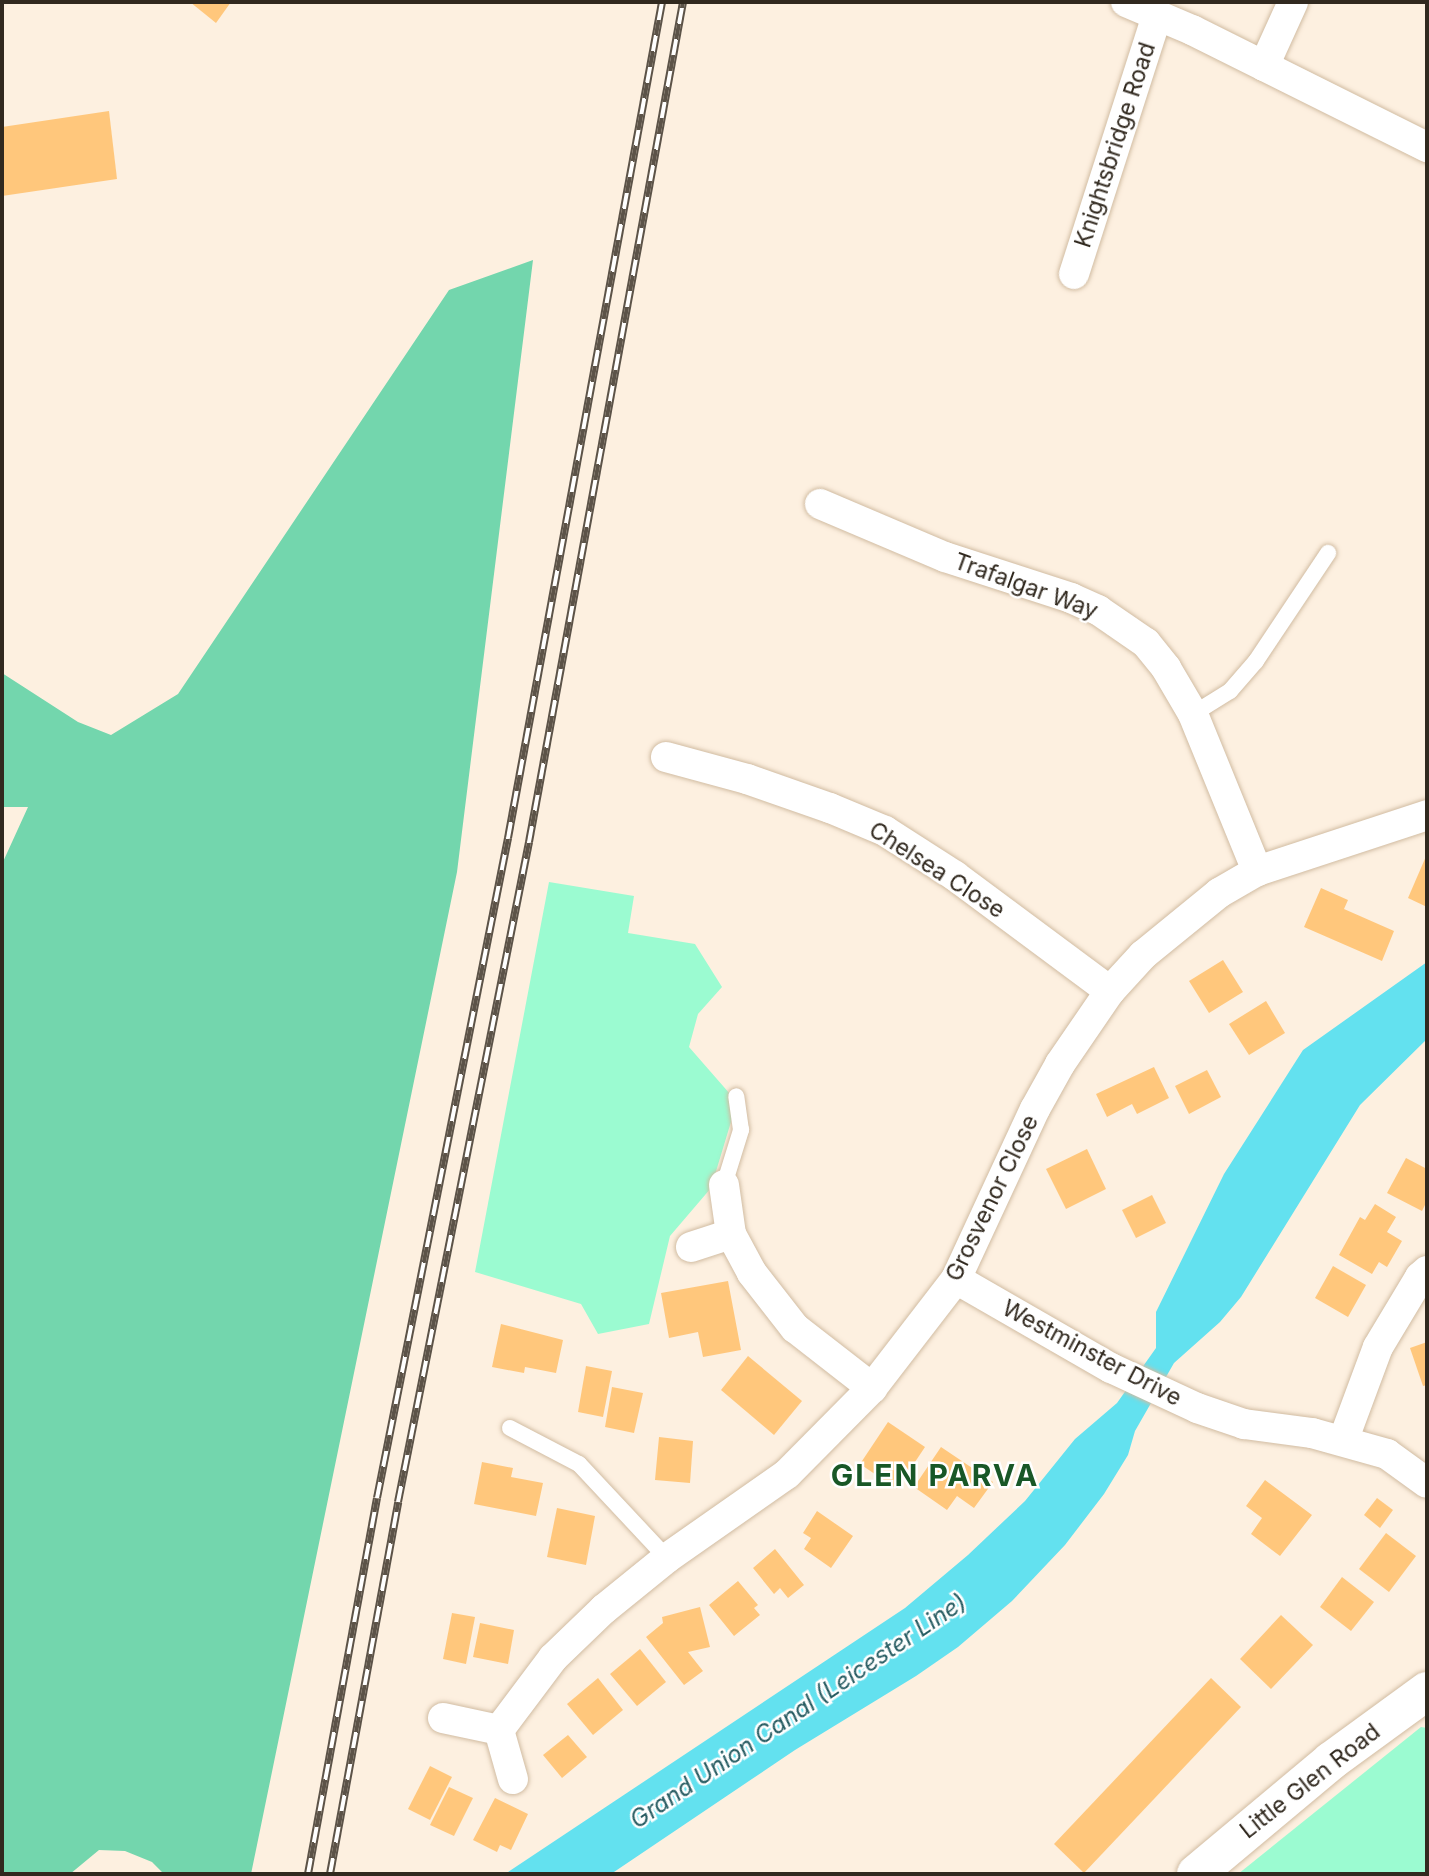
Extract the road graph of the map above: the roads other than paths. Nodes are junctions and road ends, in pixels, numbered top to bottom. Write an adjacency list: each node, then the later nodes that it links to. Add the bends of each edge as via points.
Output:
1 (1126, 2): 3 (street, Knightsbridge Road)
2 (1293, 2): 4 (street)
3 (1157, 15): 4 (street, Knightsbridge Road); 6 (street, Knightsbridge Road)
4 (1264, 66): 5 (street, Knightsbridge Road)
5 (1427, 147)
6 (1074, 274)
7 (820, 504): 9 (street, Trafalgar Way, via 945,557 1098,610 1146,643)
8 (1328, 552): 9 (lane, via 1256,662 1230,691)
9 (1193, 714): 12 (street, Trafalgar Way)
10 (666, 757): 13 (street, Chelsea Close, via 747,779 885,831 956,876)
11 (1427, 815): 12 (street, Grosvenor Close)
12 (1257, 871): 13 (street, Grosvenor Close, via 1180,922)
13 (1110, 991): 19 (street, Grosvenor Close, via 1035,1109)
14 (736, 1096): 15 (lane, via 741,1130)
15 (724, 1185): 16 (street)
16 (731, 1234): 17 (street); 20 (street, via 752,1273 795,1328)
17 (691, 1247)
18 (1427, 1271): 22 (street, via 1378,1347)
19 (956, 1279): 20 (street, Grosvenor Close); 22 (street, Westminster Drive, via 1111,1368 1196,1408 1244,1424)
20 (872, 1388): 24 (street, Grosvenor Close, via 788,1474)
21 (510, 1428): 24 (lane, via 579,1464)
22 (1343, 1441): 23 (street, Westminster Drive, via 1387,1454)
23 (1427, 1483)
24 (667, 1558): 27 (street, Grosvenor Close, via 553,1658)
25 (1425, 1697): 29 (main road, Little Glen Road, via 1331,1761)
26 (443, 1718): 27 (street)
27 (499, 1730): 28 (street)
28 (513, 1779)
29 (1196, 1874)

